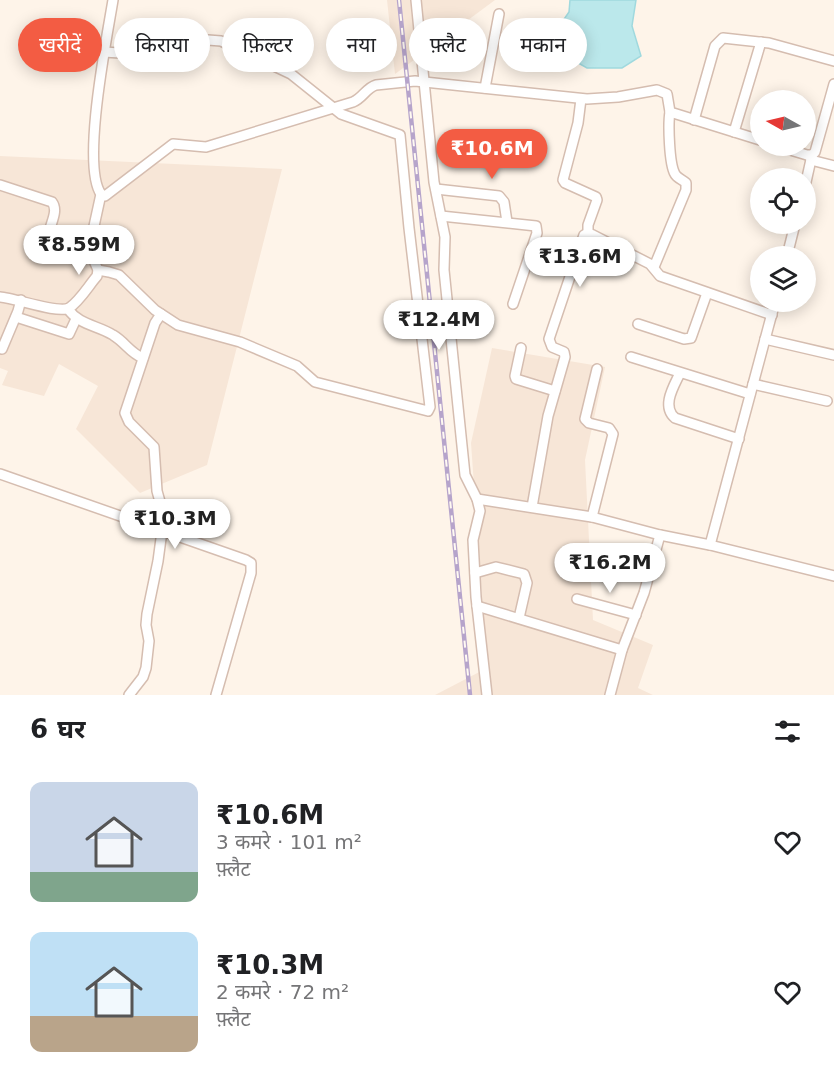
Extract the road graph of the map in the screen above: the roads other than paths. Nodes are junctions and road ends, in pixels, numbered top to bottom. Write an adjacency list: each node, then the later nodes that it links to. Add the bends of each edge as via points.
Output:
1 (113, 0): 5 (street)
2 (416, 0): 7 (street)
3 (499, 14): 9 (street)
4 (761, 42): 6 (street); 13 (street, via 727,37 718,40); 14 (street)
5 (104, 52): 11 (street, via 183,57 208,40 221,41 291,74); 21 (street, via 93,144)
6 (834, 61)
7 (423, 84): 9 (street); 11 (street, via 415,81 376,85 360,100); 20 (street)
8 (834, 84): 16 (street)
9 (485, 88): 10 (street)
10 (581, 99): 12 (street, via 618,98 657,90 667,94); 24 (street, via 563,180 596,197)
11 (333, 108): 21 (street, via 206,147 173,144 110,194); 34 (street, via 346,117 398,133 402,141 428,411 315,382 297,366 240,342 178,325)
12 (670, 112): 13 (street); 26 (street, via 668,128 674,171 686,183 686,190)
13 (694, 120): 14 (street)
14 (734, 132): 15 (street)
15 (750, 137)
16 (812, 157): 17 (street); 18 (street)
17 (834, 166)
18 (809, 168)
19 (0, 185): 25 (street, via 52,202 55,209 49,235 51,244 75,256)
20 (436, 189): 22 (street); 23 (street, via 500,195)
21 (101, 194): 25 (street)
22 (441, 216): 23 (street); 53 (street, via 465,475)
23 (507, 222): 31 (street, via 537,228)
24 (588, 233): 26 (street); 48 (street, via 582,240 549,339 552,347 564,352)
25 (90, 255): 27 (street)
26 (654, 267): 28 (street, via 660,276)
27 (98, 270): 32 (street); 34 (street, via 118,275)
28 (707, 294): 35 (street); 38 (street, via 691,338)
29 (0, 297): 30 (street)
30 (21, 300): 32 (street); 36 (street)
31 (513, 304)
32 (68, 309): 37 (street)
33 (773, 312): 35 (street)
34 (161, 314): 44 (street)
35 (772, 315): 39 (street)
36 (16, 317): 37 (street, via 69,334); 41 (street)
37 (76, 319): 44 (street, via 112,334)
38 (638, 324)
39 (765, 339): 42 (street); 47 (street)
40 (521, 348): 48 (street, via 516,379)
41 (2, 349)
42 (834, 355)
43 (631, 357): 46 (street)
44 (143, 358): 56 (street, via 125,413 156,452 157,491 164,516)
45 (597, 369): 55 (street, via 585,419 609,428 613,434)
46 (680, 373): 49 (street); 51 (street, via 668,402 671,415)
47 (753, 384): 49 (street); 50 (street)
48 (555, 391): 54 (street)
49 (750, 394): 51 (street)
50 (827, 401)
51 (739, 439): 58 (street)
52 (0, 474): 56 (street)
53 (477, 499): 54 (street); 59 (street, via 480,511 473,535)
54 (532, 507): 55 (street)
55 (592, 517): 57 (street)
56 (162, 531): 66 (street, via 147,614 146,668); 67 (street, via 251,563)
57 (660, 536): 58 (street); 63 (street)
58 (710, 545): 60 (street)
59 (475, 573): 62 (street); 64 (street, via 496,567 524,574 527,583)
60 (834, 576)
61 (578, 598): 63 (street)
62 (477, 606): 64 (street); 68 (street)
63 (636, 615): 65 (street)
64 (519, 618): 65 (street)
65 (622, 650): 69 (street)
66 (129, 695)
67 (216, 695)
68 (487, 695)
69 (610, 695)

